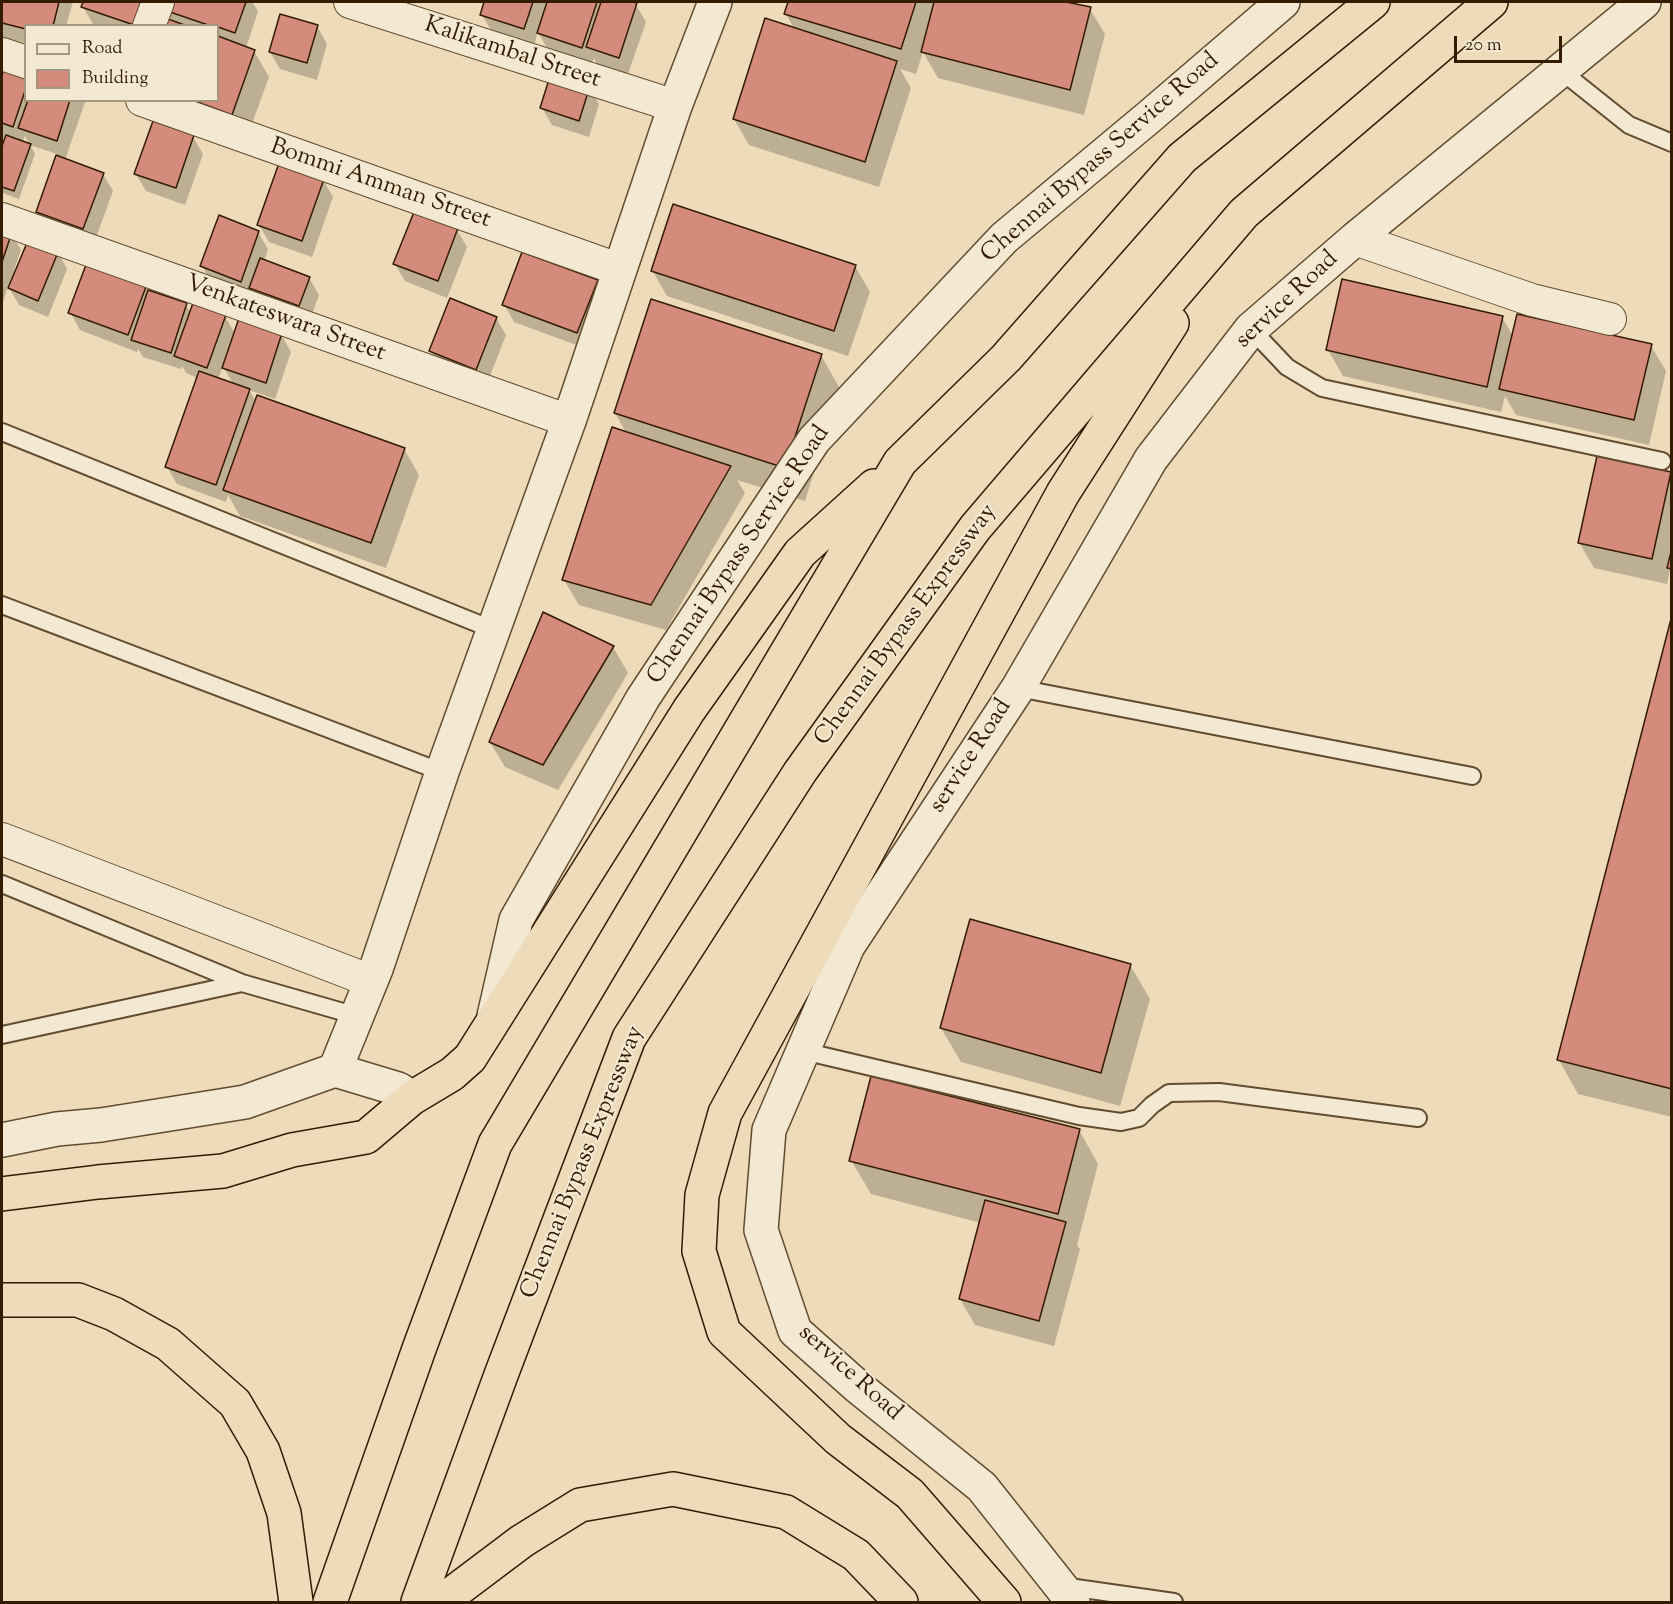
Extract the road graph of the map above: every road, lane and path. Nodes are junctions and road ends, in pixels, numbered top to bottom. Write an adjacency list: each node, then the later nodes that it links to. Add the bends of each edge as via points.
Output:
1 (158, 2): 8 (street)
2 (350, 2): 13 (street, Kalikambal Street)
3 (1283, 2): 35 (street, Chennai Bypass Service Road, via 1004,238 814,441 643,698 516,920)
4 (1373, 2): 24 (highway, via 1182,158 1006,358)
5 (1491, 2): 15 (highway, Chennai Bypass Expressway)
6 (1644, 2): 11 (street, service Road)
7 (710, 3): 13 (street)
8 (150, 24)
9 (2, 54): 10 (street)
10 (24, 61)
11 (1560, 70): 14 (lane, via 1629,125); 17 (street, service Road)
12 (148, 102): 18 (street, Bommi Amman Street)
13 (675, 106): 18 (street)
14 (1671, 143)
15 (1244, 213): 47 (highway, Chennai Bypass Expressway, via 975,528 800,772 629,1038); 50 (highway, via 1063,493 725,1113 702,1195 699,1251 724,1332 838,1439 910,1494)
16 (2, 219): 21 (street, Venkateswara Street)
17 (1355, 239): 19 (street, via 1532,300); 20 (street, service Road)
18 (618, 269): 21 (street)
19 (1610, 319)
20 (1251, 329): 23 (lane, via 1287,367 1322,388); 27 (street, service Road, via 1151,459)
21 (569, 421): 26 (street)
22 (2, 432): 26 (lane)
23 (1662, 461)
24 (900, 462): 35 (highway, via 800,553 689,710); 46 (highway, via 495,1144)
25 (2, 605): 28 (lane)
26 (494, 630): 28 (street)
27 (1018, 687): 29 (lane); 37 (street, service Road, via 848,946)
28 (442, 772): 32 (street)
29 (1472, 776)
30 (2, 839): 32 (street)
31 (2, 884): 33 (lane)
32 (371, 981): 34 (street)
33 (242, 983): 34 (lane); 36 (lane)
34 (357, 1016): 38 (street)
35 (493, 1018): 39 (highway, via 470,1058)
36 (2, 1035)
37 (802, 1051): 40 (lane, via 1079,1116 1120,1122 1139,1118 1169,1093 1220,1092); 44 (street, service Road, via 769,1130 761,1230 795,1330 858,1387 982,1487)
38 (335, 1070): 39 (street, via 398,1089); 41 (street, via 245,1102)
39 (412, 1098): 42 (highway, via 366,1137 292,1150 223,1171)
40 (1418, 1118)
41 (2, 1140)
42 (2, 1194)
43 (2, 1300): 45 (highway, via 78,1300 114,1314 168,1344 235,1403 263,1451 284,1513)
44 (1066, 1594): 51 (lane)
45 (296, 1602)
46 (330, 1602)
47 (418, 1602)
48 (441, 1602): 49 (highway, via 522,1541 580,1505 673,1489 786,1512 856,1555)
49 (901, 1602)
50 (1004, 1602)
51 (1174, 1602)

